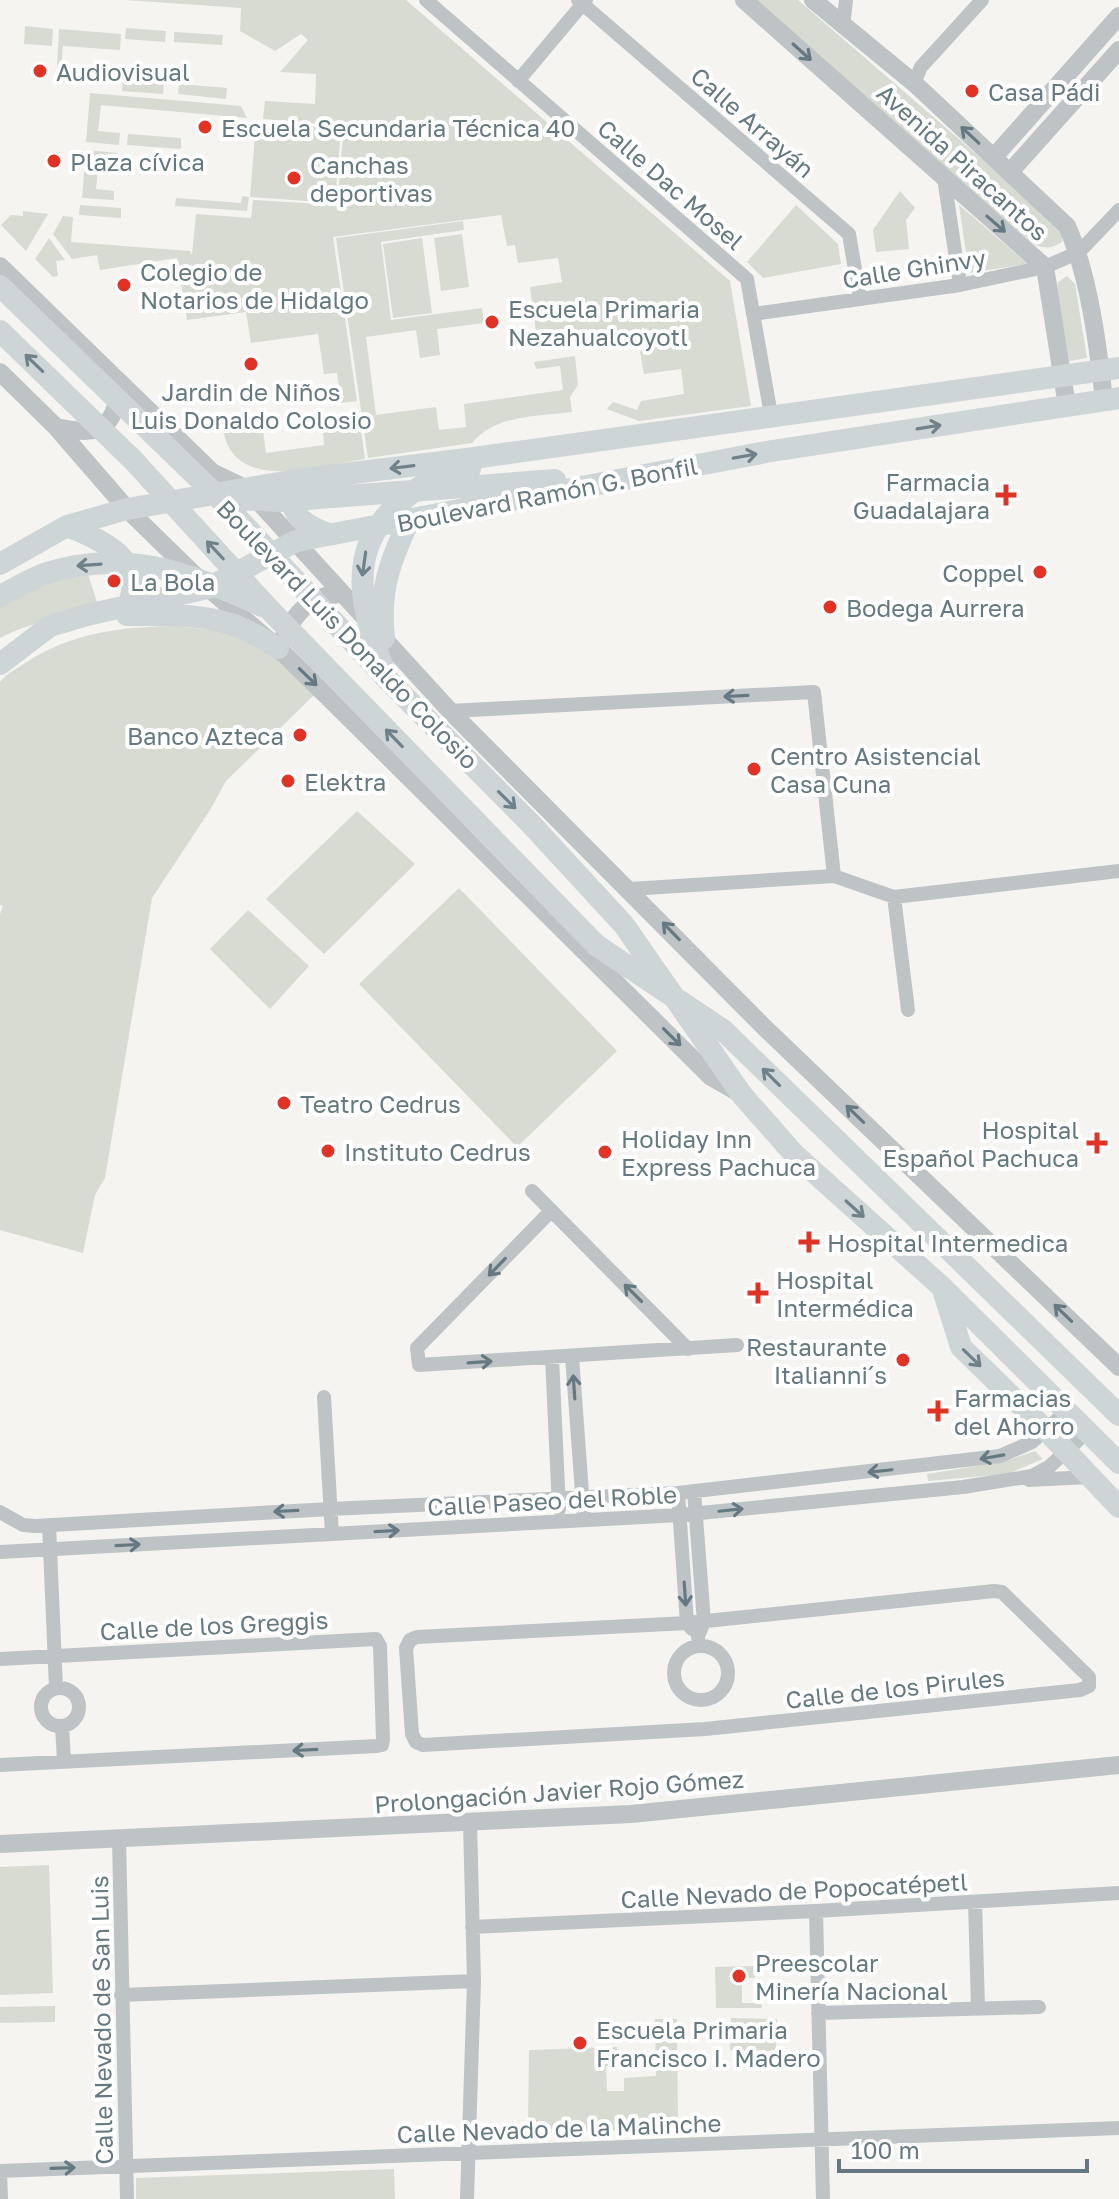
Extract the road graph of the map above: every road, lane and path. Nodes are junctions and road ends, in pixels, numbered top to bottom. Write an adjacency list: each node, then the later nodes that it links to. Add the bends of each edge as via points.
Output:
1 (426, 0): 10 (street, Calle Dac Mosel)
2 (744, 0): 14 (street, Avenida Piracantos, one-way to 14)
3 (813, 0): 8 (street, Avenida Piracantos)
4 (846, 0): 8 (street)
5 (982, 0): 11 (street, via 921,67)
6 (582, 1): 10 (street); 21 (street, Calle Arrayán, via 849,234)
7 (1119, 16): 12 (street)
8 (843, 27): 11 (street, Avenida Piracantos)
9 (1119, 50): 13 (street)
10 (518, 81): 22 (street, Calle Dac Mosel, via 747,279)
11 (914, 83): 12 (street, Avenida Piracantos, one-way to 11)
12 (994, 157): 13 (street, Avenida Piracantos)
13 (1010, 172): 16 (street, Avenida Piracantos, via 1067,226)
14 (944, 178): 18 (street, Avenida Piracantos, one-way to 18); 19 (street)
15 (1119, 210): 16 (street)
16 (1079, 252): 18 (street, Calle Ghinvy); 24 (street, Avenida Piracantos)
17 (0, 266): 28 (street)
18 (1045, 267): 19 (street, Calle Ghinvy); 26 (street, Avenida Piracantos)
19 (960, 285): 21 (street, Calle Ghinvy)
20 (0, 286): 36 (main road, Boulevard Luis Donaldo Colosio)
21 (860, 299): 22 (street, Calle Ghinvy)
22 (753, 314): 31 (street, Calle Dac Mosel)
23 (0, 331): 47 (main road, Boulevard Luis Donaldo Colosio, one-way to 23, via 133,460)
24 (1110, 369): 26 (main road, Boulevard Ramón G. Bonfil); 29 (street, Avenida Piracantos)
25 (0, 372): 32 (street)
26 (1062, 375): 27 (main road, Boulevard Ramón G. Bonfil); 30 (street, Avenida Piracantos)
27 (999, 384): 31 (main road, Boulevard Ramón G. Bonfil); 52 (main road, one-way to 52, via 931,407 473,468 428,482 388,513 362,567 364,609)
28 (120, 385): 32 (street, via 116,412 107,424 86,433); 35 (street, via 212,472)
29 (1111, 399): 30 (main road, Boulevard Ramón G. Bonfil)
30 (1067, 406): 33 (main road, Boulevard Ramón G. Bonfil, one-way to 30)
31 (771, 415): 34 (main road, Boulevard Ramón G. Bonfil, one-way to 34)
32 (56, 427): 37 (street)
33 (641, 475): 36 (main road, via 280,501); 38 (main road, Boulevard Ramón G. Bonfil)
34 (296, 480): 35 (main road, Boulevard Ramón G. Bonfil); 40 (main road, via 291,505 310,527)
35 (247, 489): 37 (main road, Boulevard Ramón G. Bonfil); 41 (street)
36 (218, 497): 52 (main road, Boulevard Luis Donaldo Colosio)
37 (127, 509): 39 (main road, Boulevard Ramón G. Bonfil); 43 (street)
38 (409, 521): 40 (main road, Boulevard Ramón G. Bonfil); 49 (main road, via 386,574)
39 (67, 526): 42 (main road, Boulevard Ramón G. Bonfil); 46 (main road, via 119,553 131,570)
40 (328, 534): 41 (main road, Boulevard Ramón G. Bonfil)
41 (296, 541): 43 (main road, Boulevard Ramón G. Bonfil); 44 (street)
42 (0, 564)
43 (208, 588): 46 (main road, Boulevard Ramón G. Bonfil); 50 (street)
44 (341, 594): 49 (street); 50 (street, via 304,605)
45 (0, 596): 47 (main road, one-way to 45, via 204,580 133,562 78,565 42,575)
46 (128, 606): 48 (main road, Boulevard Ramón G. Bonfil)
47 (270, 610): 70 (main road, Boulevard Luis Donaldo Colosio, one-way to 47, via 723,1030 596,945)
48 (50, 626): 50 (main road, via 122,615 173,615 229,624); 51 (main road, Boulevard Ramón G. Bonfil)
49 (384, 638): 53 (street)
50 (278, 648): 59 (street, one-way to 59, via 711,1077)
51 (0, 664)
52 (387, 679): 59 (main road, Boulevard Luis Donaldo Colosio, one-way to 59, via 624,925)
53 (450, 711): 55 (street, one-way to 53, via 814,692); 56 (street)
54 (1119, 871): 57 (street)
55 (834, 876): 56 (street); 57 (street)
56 (630, 889): 67 (street, one-way to 56, via 765,1028)
57 (894, 897): 58 (street)
58 (908, 1010)
59 (742, 1095): 62 (main road, Boulevard Luis Donaldo Colosio, one-way to 62, via 795,1155)
60 (532, 1191): 61 (street)
61 (551, 1211): 64 (street, one-way to 61); 66 (street, one-way to 66, via 417,1348 419,1365)
62 (943, 1288): 69 (main road, Boulevard Luis Donaldo Colosio); 71 (main road, one-way to 71, via 961,1347)
63 (737, 1345): 64 (street)
64 (688, 1349): 65 (street)
65 (572, 1356): 66 (street); 73 (street, one-way to 65)
66 (552, 1357): 74 (street)
67 (1119, 1367)
68 (324, 1397): 84 (street)
69 (1068, 1410): 71 (street, Calle Paseo del Roble); 72 (main road, Boulevard Luis Donaldo Colosio)
70 (1119, 1415)
71 (1047, 1431): 75 (main road); 79 (street, Calle Paseo del Roble, one-way to 79, via 1000,1456)
72 (1088, 1431): 75 (street, Calle Paseo del Roble); 76 (main road, Boulevard Luis Donaldo Colosio)
73 (577, 1435): 74 (street); 81 (street)
74 (556, 1437): 82 (street)
75 (1065, 1452): 77 (main road); 78 (street, Calle Paseo del Roble, via 1032,1476)
76 (1119, 1463)
77 (1090, 1477): 78 (street); 83 (main road)
78 (1009, 1481): 86 (street, Calle Paseo del Roble, one-way to 78)
79 (694, 1491): 80 (street, Calle Paseo del Roble); 86 (street)
80 (678, 1493): 81 (street, Calle Paseo del Roble); 87 (street)
81 (582, 1498): 82 (street, Calle Paseo del Roble); 88 (street)
82 (558, 1500): 84 (street, Calle Paseo del Roble); 89 (street)
83 (1119, 1507)
84 (330, 1509): 90 (street, Calle Paseo del Roble, one-way to 90); 91 (street)
85 (0, 1512): 90 (street, Calle Paseo del Roble, via 23,1525)
86 (696, 1514): 87 (street, Calle Paseo del Roble); 95 (street)
87 (680, 1515): 88 (street, Calle Paseo del Roble); 94 (street, one-way to 94)
88 (584, 1520): 89 (street, Calle Paseo del Roble)
89 (559, 1522): 91 (street, Calle Paseo del Roble, one-way to 89)
90 (49, 1525): 92 (street)
91 (332, 1534): 92 (street, Calle Paseo del Roble, one-way to 91)
92 (50, 1549): 93 (street, Calle Paseo del Roble); 96 (street)
93 (0, 1552)
94 (687, 1623): 95 (street); 101 (street, Calle de los Pirules, via 417,1637 406,1648 412,1734 423,1745)
95 (700, 1634): 99 (street, via 728,1671 725,1687); 99 (street, via 678,1660 674,1676 681,1691); 101 (street, Calle de los Pirules, via 994,1591 1002,1592 1089,1677 1089,1686 1080,1690)
96 (55, 1656): 97 (street, Calle de los Greggis); 98 (street); 102 (street, Calle de los Greggis, one-way to 102, via 376,1639 380,1646 382,1745)
97 (0, 1659)
98 (56, 1688): 100 (street, via 44,1696 40,1708 50,1724); 100 (street, via 72,1692 78,1703 77,1715)
99 (703, 1700): 101 (street)
100 (62, 1726): 102 (street)
101 (705, 1729)
102 (64, 1761): 103 (street)
103 (0, 1765)
104 (1119, 1765): 105 (street, Prolongación Javier Rojo Gómez, via 725,1806)
105 (470, 1822): 106 (street, Prolongación Javier Rojo Gómez); 111 (street)
106 (119, 1839): 107 (street, Prolongación Javier Rojo Gómez); 113 (street, Calle Nevado de San Luis)
107 (0, 1844)
108 (1119, 1893): 109 (street, Calle Nevado de Popocatépetl)
109 (975, 1902): 110 (street, Calle Nevado de Popocatépetl); 115 (street)
110 (816, 1911): 111 (street, Calle Nevado de Popocatépetl); 116 (street)
111 (472, 1927): 112 (street)
112 (474, 1981): 113 (street); 119 (street)
113 (121, 1995): 120 (street, Calle Nevado de San Luis)
114 (1039, 2007): 115 (street)
115 (978, 2008): 116 (street)
116 (818, 2013): 118 (street)
117 (1119, 2128): 118 (street, Calle Nevado de la Malinche)
118 (821, 2139): 119 (street, Calle Nevado de la Malinche); 125 (street)
119 (469, 2155): 120 (street, Calle Nevado de la Malinche); 124 (street)
120 (127, 2166): 121 (street, Calle Nevado de la Malinche, one-way to 120); 123 (street, Calle Nevado de San Luis)
121 (0, 2171): 122 (street)
122 (1, 2199)
123 (127, 2199)
124 (467, 2199)
125 (823, 2199)

